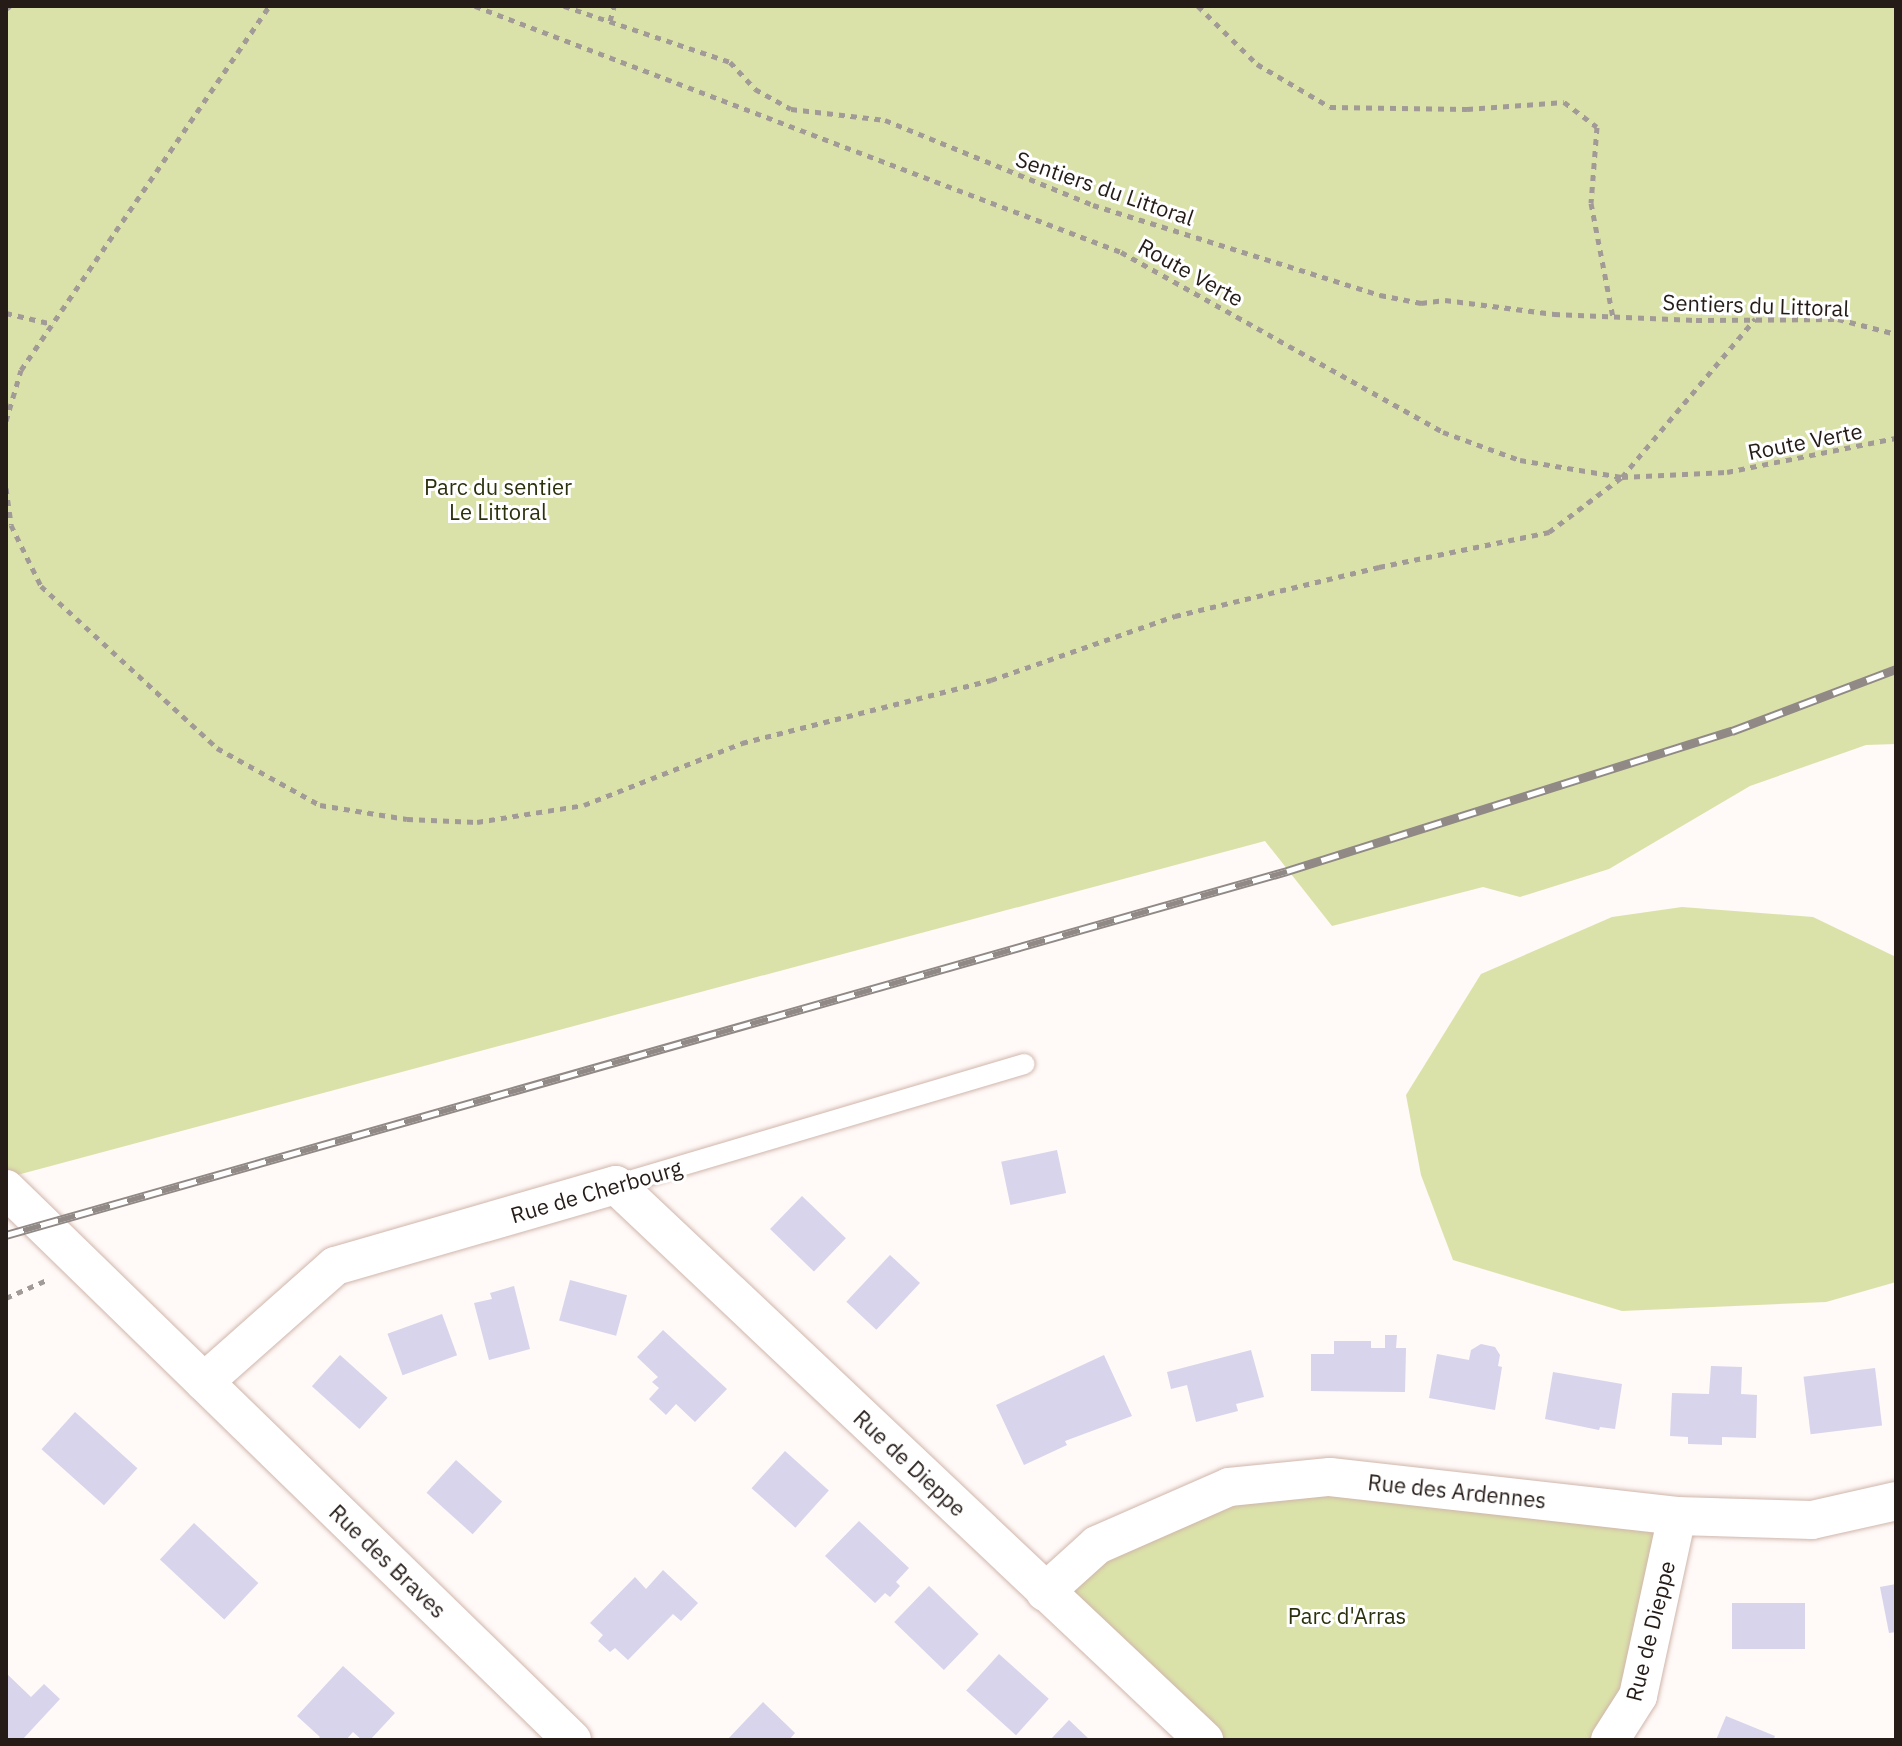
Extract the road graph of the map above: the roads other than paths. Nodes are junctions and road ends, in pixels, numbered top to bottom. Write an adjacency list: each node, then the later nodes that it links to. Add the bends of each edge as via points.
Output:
1 (1024, 1064): 2 (lane, Rue de Cherbourg)
2 (616, 1185): 4 (street, Rue de Cherbourg, via 335,1266); 7 (street, Rue de Dieppe)
3 (6, 1189): 4 (street, Rue des Braves)
4 (204, 1382): 8 (street, Rue des Braves)
5 (1896, 1501): 6 (street, Rue des Ardennes, via 1812,1520)
6 (1677, 1516): 7 (street, Rue des Ardennes, via 1330,1477 1229,1487 1097,1545); 10 (street, Rue de Dieppe, via 1638,1696)
7 (1045, 1592): 9 (street, Rue de Dieppe)
8 (572, 1740)
9 (1204, 1740)
10 (1610, 1740)

